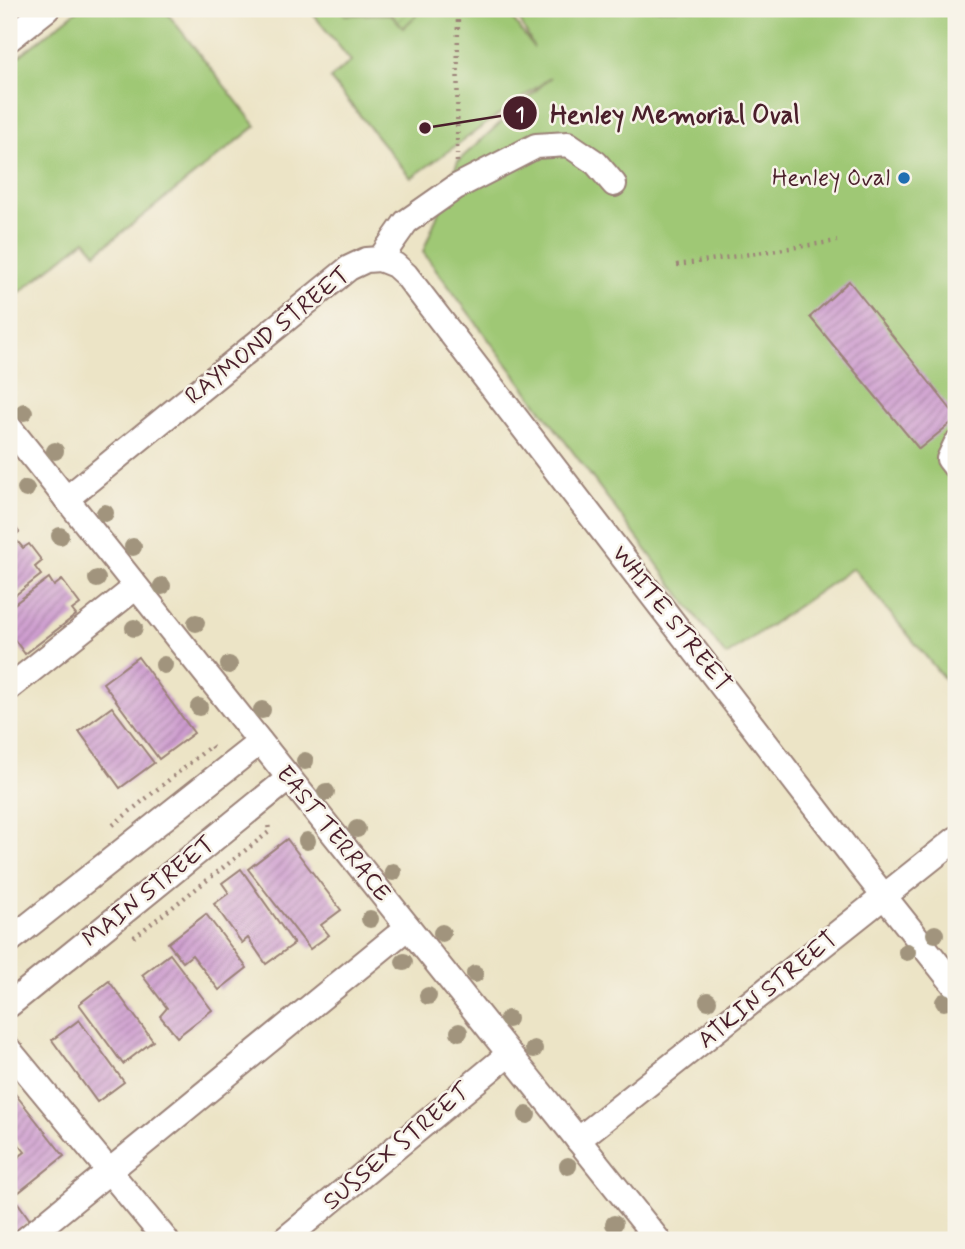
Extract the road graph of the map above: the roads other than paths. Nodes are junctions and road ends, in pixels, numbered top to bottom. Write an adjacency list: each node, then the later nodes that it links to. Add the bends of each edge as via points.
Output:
1 (47, 9): 2 (street)
2 (9, 39)
3 (614, 184): 4 (street, RAYMOND STREET, via 596,163 568,144 536,146 456,187 406,222)
4 (380, 259): 8 (street, RAYMOND STREET, via 349,268); 14 (street, WHITE STREET, via 406,275)
5 (11, 436): 8 (street, EAST TERRACE)
6 (956, 444): 7 (street, via 949,459)
7 (956, 468)
8 (66, 499): 9 (street, EAST TERRACE)
9 (136, 587): 10 (street); 11 (street, EAST TERRACE)
10 (9, 688)
11 (260, 742): 12 (street, EAST TERRACE); 16 (street, MAIN STREET)
12 (289, 778): 15 (street, EAST TERRACE); 18 (street, MAIN STREET)
13 (956, 839): 14 (street, ATKIN STREET)
14 (884, 897): 17 (street, WHITE STREET); 21 (street, ATKIN STREET)
15 (408, 927): 20 (street, EAST TERRACE); 22 (street)
16 (9, 941)
17 (956, 987)
18 (9, 1005)
19 (9, 1050): 22 (street)
20 (509, 1054): 21 (street, EAST TERRACE); 25 (street, SUSSEX STREET)
21 (579, 1140): 26 (street, EAST TERRACE)
22 (109, 1172): 23 (street); 24 (street)
23 (25, 1240)
24 (166, 1240)
25 (284, 1240)
26 (658, 1240)

